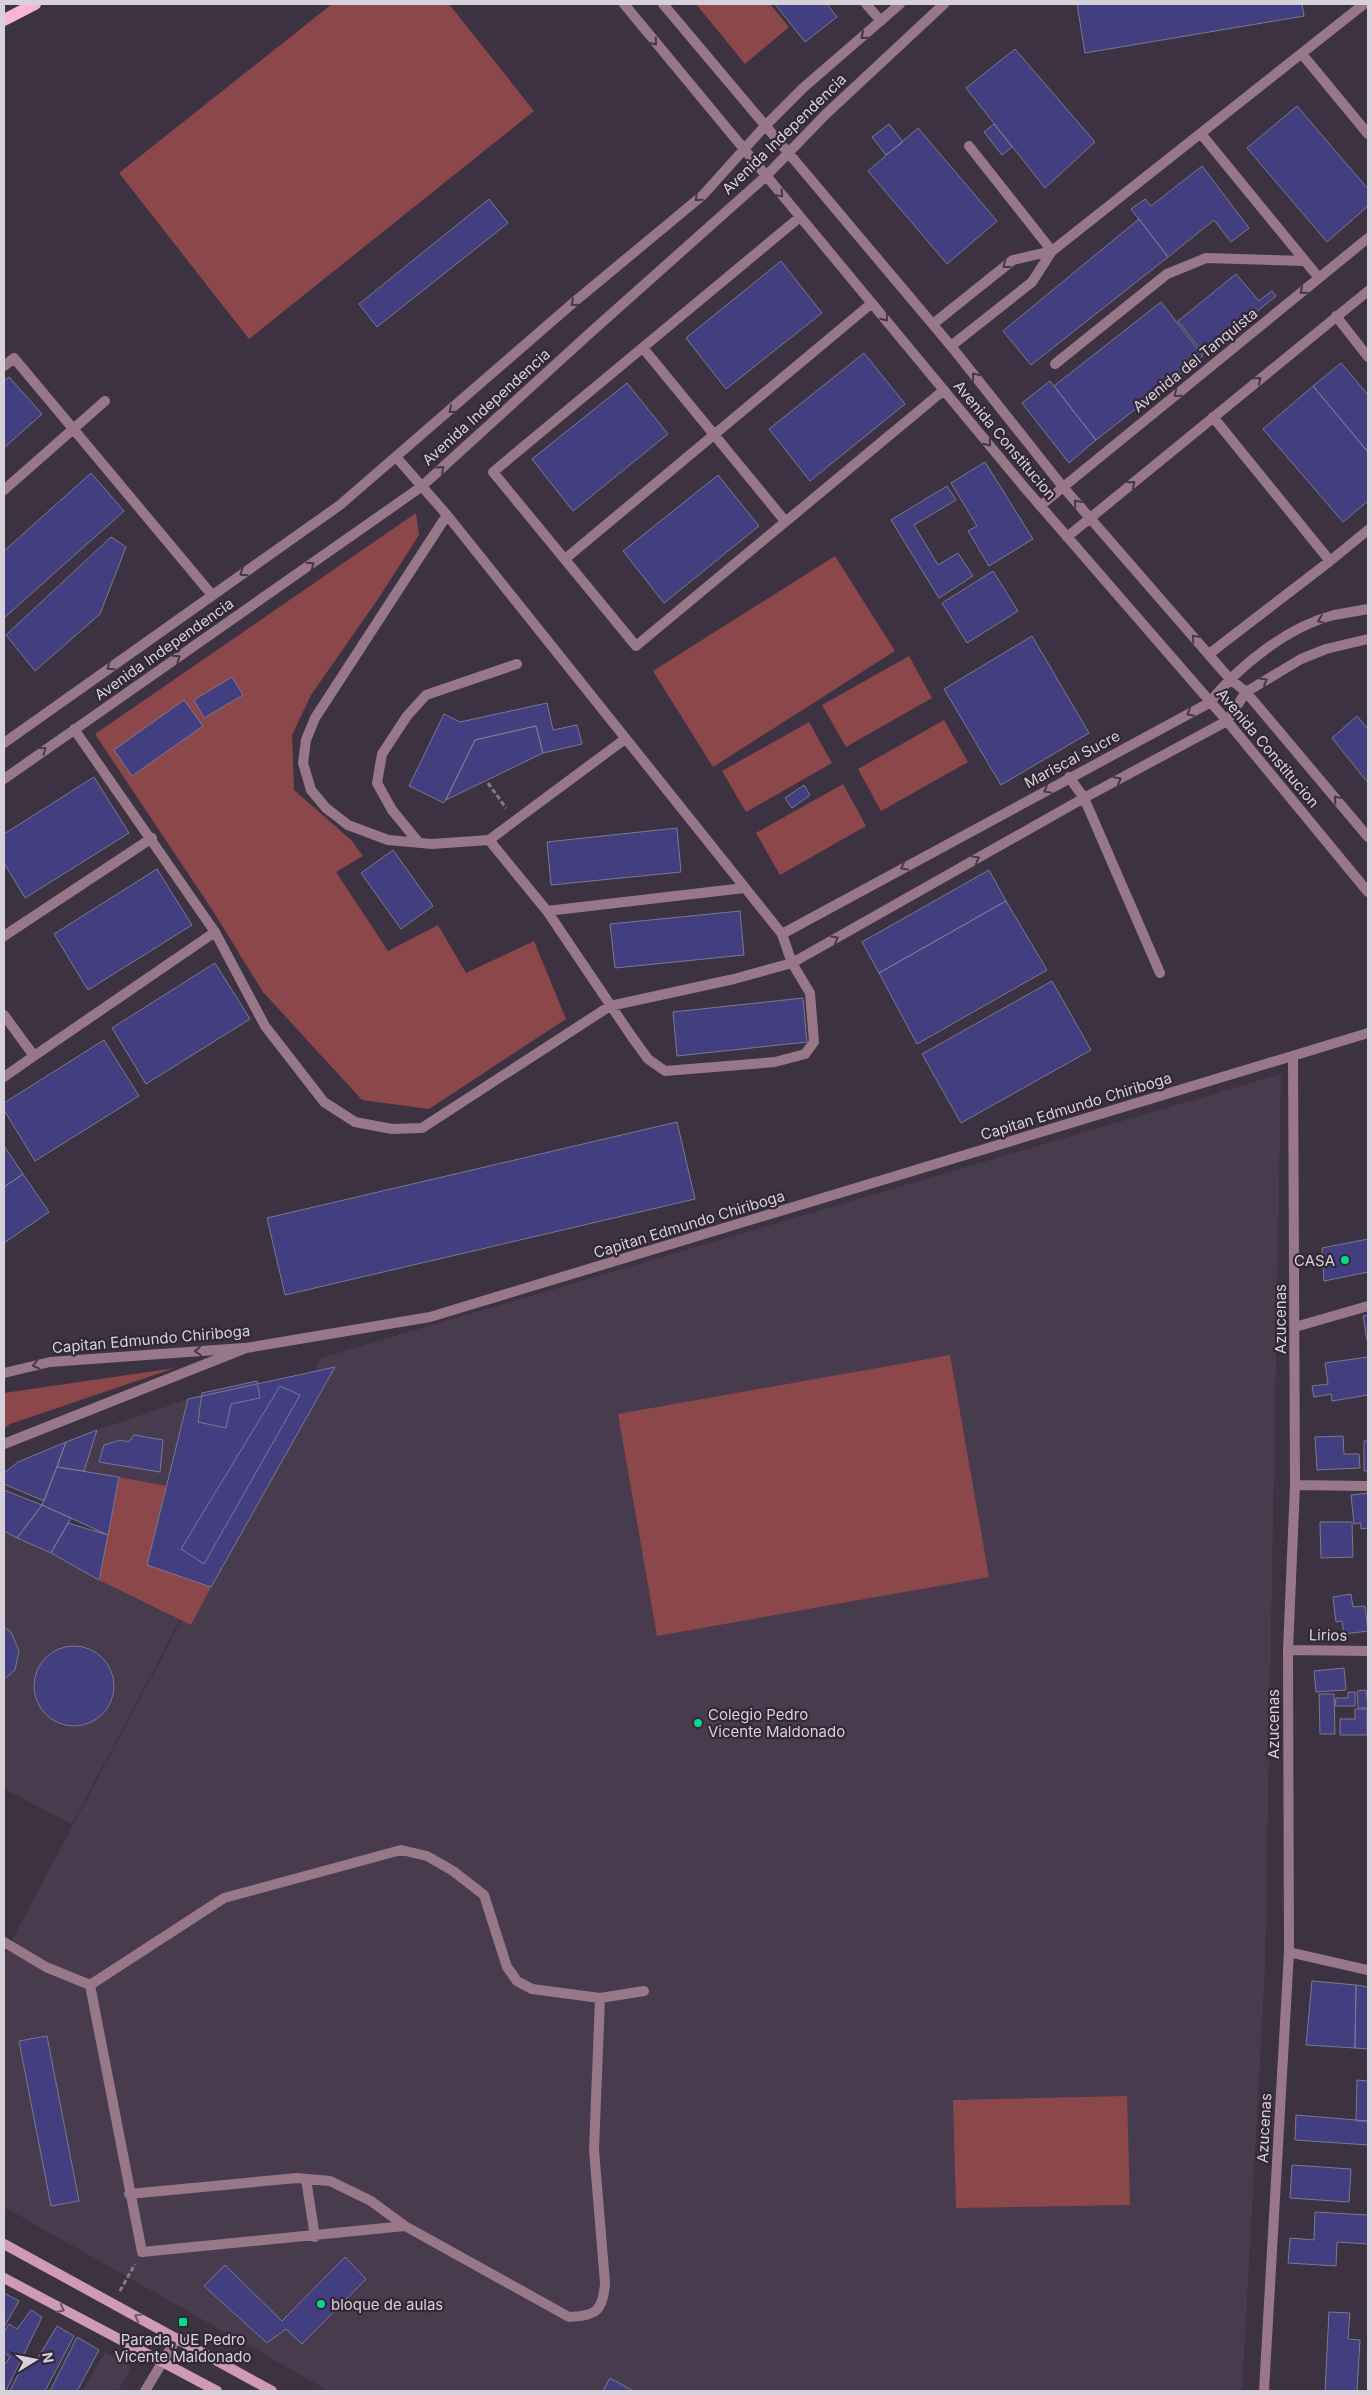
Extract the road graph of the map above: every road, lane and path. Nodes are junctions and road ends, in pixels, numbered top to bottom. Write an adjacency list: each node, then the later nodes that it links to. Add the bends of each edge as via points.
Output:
1 (35, 4): 8 (main road)
2 (624, 4): 15 (street, Avenida Constitucion, one-way to 15)
3 (663, 4): 11 (street, Avenida Constitucion)
4 (866, 4): 9 (street)
5 (900, 4): 9 (street, Avenida Independencia)
6 (944, 4): 16 (street, Avenida Independencia, via 826,114)
7 (1364, 4): 10 (street)
8 (4, 20)
9 (881, 21): 11 (street, Avenida Independencia, one-way to 11)
10 (1302, 54): 12 (street); 13 (street)
11 (765, 126): 15 (street, Avenida Independencia); 16 (street, Avenida Constitucion)
12 (1368, 134)
13 (1202, 135): 20 (street); 21 (street)
14 (969, 146): 20 (street)
15 (745, 149): 17 (street, Avenida Constitucion); 37 (street, Avenida Independencia, one-way to 37, via 703,195 573,303)
16 (789, 155): 17 (street, Avenida Independencia); 26 (street, Avenida Constitucion)
17 (766, 177): 18 (street, Avenida Constitucion, one-way to 18); 38 (street, Avenida Independencia, one-way to 17)
18 (800, 217): 24 (street, Avenida Constitucion); 28 (street)
19 (1368, 238): 22 (street, Avenida del Tanquista)
20 (1052, 251): 26 (street, one-way to 26, via 1013,260); 27 (street, via 1032,282)
21 (1304, 261): 22 (street); 30 (street, via 1206,258 1168,274)
22 (1319, 278): 39 (street, Avenida del Tanquista, one-way to 39)
23 (1368, 291): 25 (street)
24 (872, 303): 32 (street, Avenida Constitucion, one-way to 32); 36 (street)
25 (1336, 316): 29 (street); 34 (street, one-way to 25)
26 (932, 324): 27 (street, Avenida Constitucion)
27 (951, 346): 39 (street, Avenida Constitucion, one-way to 27)
28 (643, 348): 36 (street); 47 (street, via 493,472)
29 (1368, 357)
30 (1055, 364)
31 (4, 366): 35 (street, via 14,358)
32 (944, 390): 41 (street, Avenida Constitucion, one-way to 41); 44 (street)
33 (105, 401): 35 (street)
34 (1212, 418): 43 (street, one-way to 34); 48 (street)
35 (73, 429): 40 (street); 49 (street)
36 (714, 434): 44 (street); 47 (street)
37 (397, 458): 38 (street); 49 (street, Avenida Independencia, one-way to 49, via 340,505)
38 (421, 486): 42 (street); 58 (street, Avenida Independencia, one-way to 38)
39 (1063, 487): 41 (street, Avenida del Tanquista); 43 (street, Avenida Constitucion, one-way to 39)
40 (4, 490)
41 (1040, 506): 46 (street, Avenida Constitucion)
42 (447, 515): 59 (street); 69 (street, via 315,718 306,740 303,764 311,790 326,808 348,825 388,840)
43 (1091, 518): 46 (street); 52 (street, Avenida Constitucion, one-way to 43)
44 (785, 521): 47 (street, via 636,646)
45 (1368, 530): 48 (street)
46 (1067, 537): 56 (street, Avenida Constitucion)
47 (564, 558)
48 (1330, 561): 52 (street)
49 (212, 595): 60 (street, Avenida Independencia, one-way to 60)
50 (1368, 609): 54 (street, Mariscal Sucre, one-way to 54, via 1334,616 1296,630)
51 (1368, 639): 55 (street, one-way to 51, via 1302,659 1326,649)
52 (1209, 654): 54 (street, Avenida Constitucion)
53 (517, 664): 69 (street, via 426,695 407,716 382,754 377,783 392,810)
54 (1229, 678): 55 (street, Avenida Constitucion); 56 (street, Mariscal Sucre)
55 (1246, 692): 57 (street); 66 (street, Avenida Constitucion, one-way to 55)
56 (1209, 703): 57 (street, Avenida Constitucion); 61 (street, Mariscal Sucre, one-way to 61)
57 (1227, 721): 64 (street, one-way to 57); 71 (street, Avenida Constitucion)
58 (74, 729): 62 (street, Avenida Independencia, one-way to 58); 67 (street)
59 (625, 739): 65 (street); 70 (street)
60 (4, 742)
61 (1069, 777): 64 (street); 74 (street, Mariscal Sucre, one-way to 74)
62 (4, 779)
63 (488, 782): 65 (path)
64 (1084, 798): 76 (street, one-way to 64); 77 (street)
65 (515, 821): 68 (street)
66 (1368, 837)
67 (152, 838): 73 (street); 75 (street)
68 (489, 840): 69 (street); 72 (street)
69 (419, 843)
70 (744, 888): 72 (street); 74 (street)
71 (1368, 892)
72 (546, 911): 78 (street)
73 (215, 932): 78 (street, via 265,1026 324,1102 355,1122 392,1129 422,1128); 81 (street)
74 (782, 934): 76 (street)
75 (4, 936)
76 (792, 962): 78 (street, via 734,979); 78 (street, via 810,993 814,1042 805,1054 775,1062 666,1071 648,1059)
77 (1160, 973)
78 (610, 1006)
79 (4, 1015): 81 (street)
80 (1368, 1033): 82 (street, Capitan Edmundo Chiriboga)
81 (34, 1056): 83 (street)
82 (1293, 1056): 85 (street, Azucenas); 86 (street, Capitan Edmundo Chiriboga, via 430,1317)
83 (4, 1077)
84 (1368, 1306): 85 (street)
85 (1295, 1326): 89 (street, Azucenas)
86 (246, 1348): 87 (street, Capitan Edmundo Chiriboga, one-way to 87, via 50,1362); 88 (street)
87 (4, 1374)
88 (4, 1444)
89 (1295, 1485): 90 (street); 91 (street, Azucenas)
90 (1368, 1486)
91 (1288, 1650): 92 (street, Lirios); 94 (street, Azucenas)
92 (1368, 1651)
93 (4, 1942): 96 (street, via 46,1967)
94 (1289, 1952): 95 (street); 112 (street, Azucenas)
95 (1368, 1970)
96 (90, 1985): 98 (street, via 224,1898 401,1850 427,1856 484,1895 507,1967 517,1981 532,1989); 100 (street)
97 (644, 1991): 98 (street)
98 (600, 1998): 101 (street, via 594,2150 605,2283 604,2298 598,2310 588,2316 569,2317)
99 (306, 2179): 100 (street); 101 (street, via 330,2181 371,2201); 102 (street)
100 (129, 2194): 104 (street)
101 (405, 2226): 102 (street)
102 (315, 2237): 104 (street)
103 (4, 2244): 106 (main road)
104 (142, 2252): 106 (path)
105 (4, 2278): 108 (main road, one-way to 108)
106 (112, 2303): 107 (main road, one-way to 106)
107 (177, 2338): 108 (street); 111 (main road)
108 (164, 2362): 109 (street); 110 (main road)
109 (145, 2391)
110 (217, 2391)
111 (272, 2391)
112 (1264, 2391)

